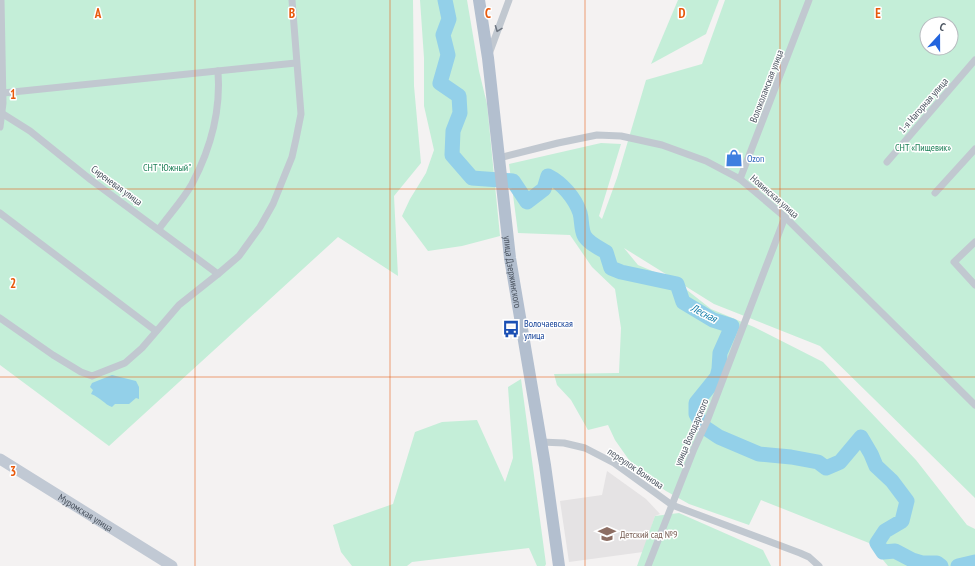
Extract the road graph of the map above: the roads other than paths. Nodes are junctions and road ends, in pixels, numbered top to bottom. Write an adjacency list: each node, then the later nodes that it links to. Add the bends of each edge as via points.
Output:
1 (1, 0): 10 (street)
2 (292, 0): 8 (street)
3 (479, 0): 6 (main road, улица Дзержинского)
4 (509, 0): 6 (street, one-way to 6)
5 (809, 0): 16 (street, Волоколамская улица)
6 (488, 58): 14 (main road, улица Дзержинского)
7 (975, 60): 15 (street, 1-я Нагорная улица)
8 (296, 63): 9 (street); 22 (street, via 301,114 284,181 260,227 239,256)
9 (218, 71): 10 (street); 20 (street, via 218,109 207,149 191,185)
10 (3, 94): 11 (street)
11 (3, 114): 12 (street); 20 (street, Сиреневая улица, via 30,131 91,180)
12 (0, 127)
13 (975, 149): 17 (street)
14 (500, 158): 16 (street, Новинская улица, via 589,137 621,136 662,145 706,161); 27 (main road, улица Дзержинского, via 510,258)
15 (887, 162)
16 (740, 179): 19 (street, Новинская улица)
17 (935, 193)
18 (0, 213): 25 (street)
19 (785, 217): 26 (street, Новинская улица); 29 (street, улица Володарского, via 707,421)
20 (159, 229): 22 (street, Сиреневая улица)
21 (975, 242): 23 (street, via 954,262)
22 (218, 274): 25 (street, via 179,305)
23 (975, 285)
24 (0, 318): 25 (street, via 59,359 92,376 125,363)
25 (156, 331)
26 (975, 405)
27 (541, 442): 29 (street, переулок Воинова, via 564,443 585,448 614,463); 31 (main road, улица Дзержинского)
28 (0, 459): 30 (main road, Муромская улица)
29 (672, 504): 32 (street, улица Володарского); 33 (street, via 800,553)
30 (172, 566)
31 (559, 566)
32 (648, 566)
33 (819, 566)

